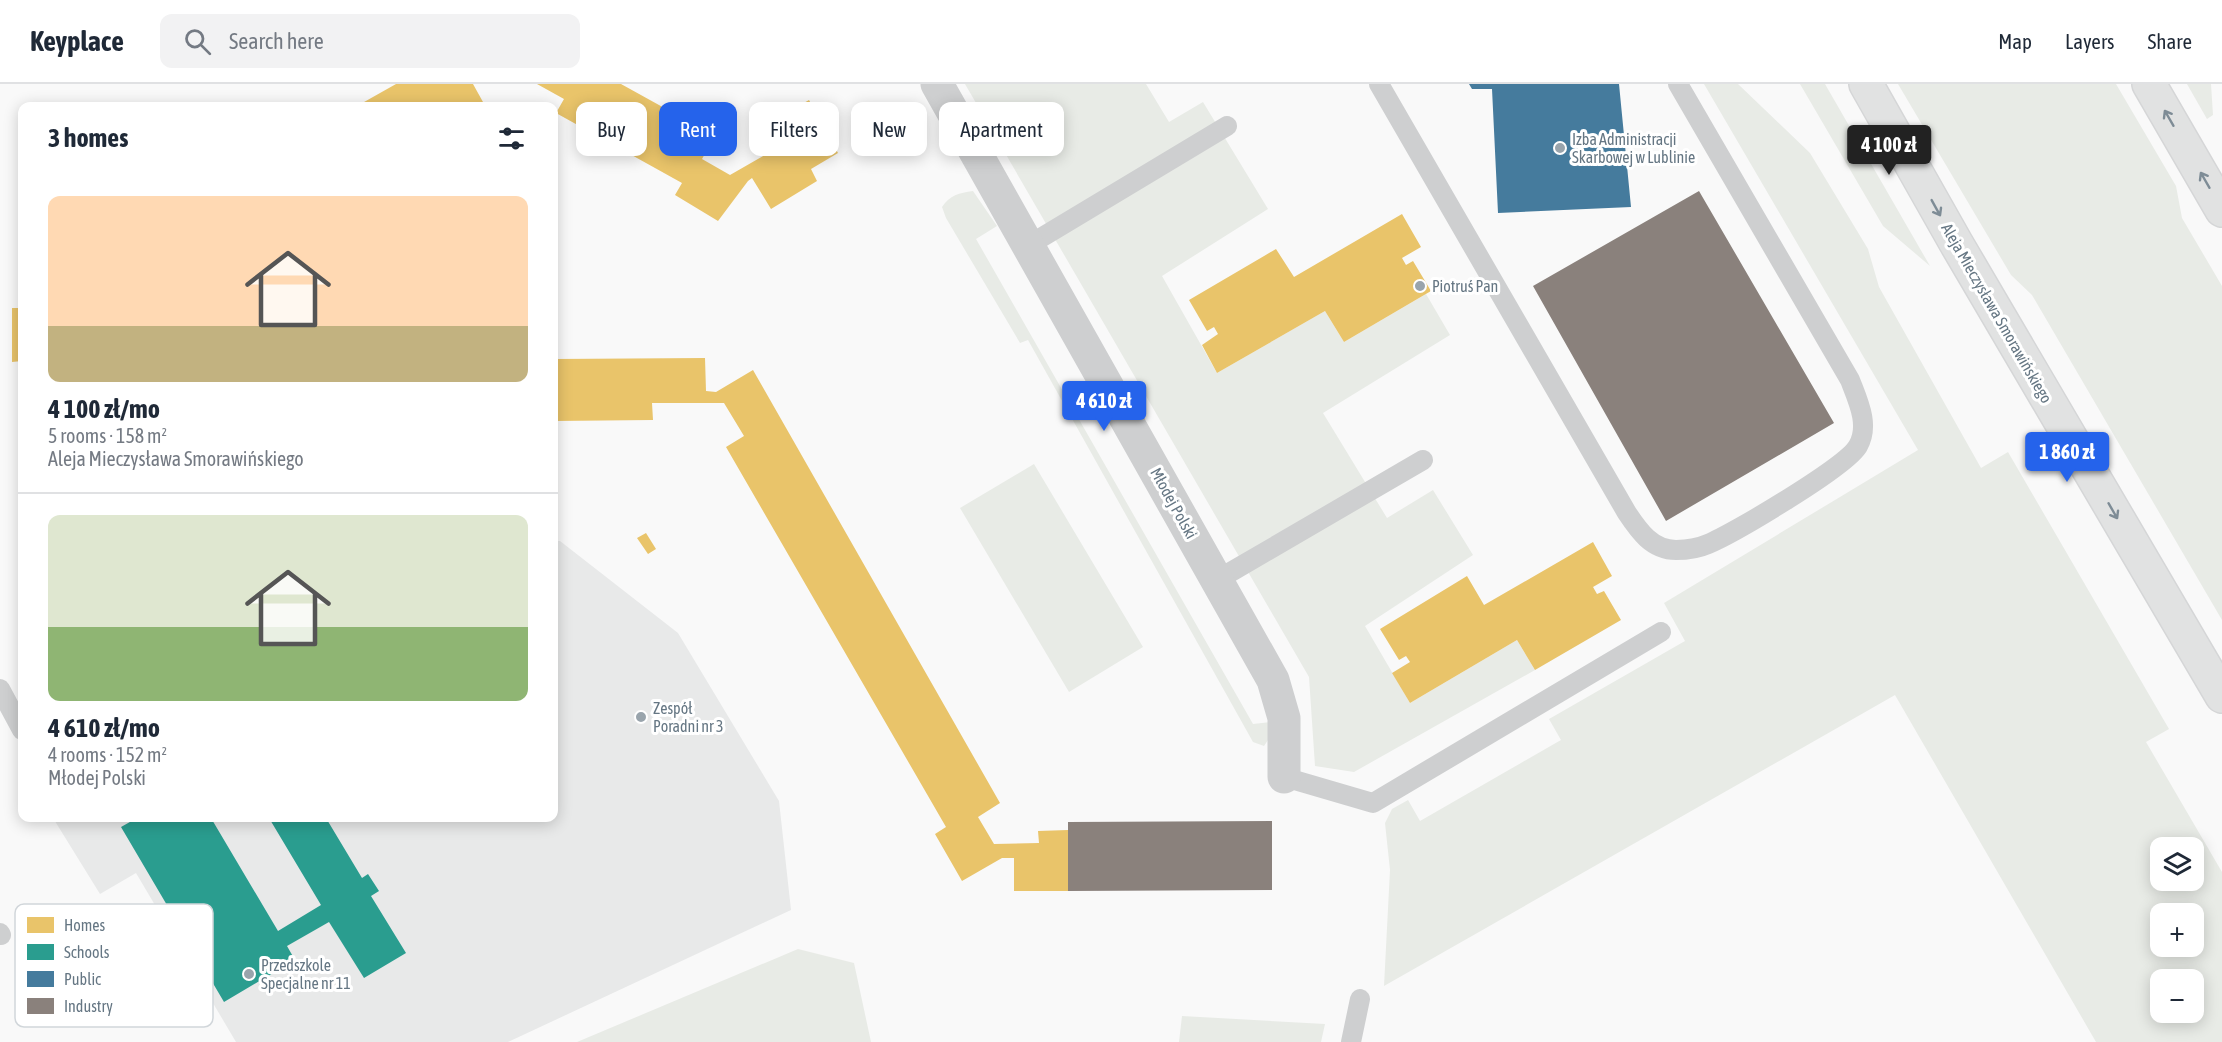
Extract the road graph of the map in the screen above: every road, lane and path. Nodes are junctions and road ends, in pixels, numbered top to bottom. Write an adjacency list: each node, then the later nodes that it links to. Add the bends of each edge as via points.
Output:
1 (937, 84): 8 (street, Młodej Polski)
2 (1379, 84): 3 (lane, via 1627,513 1646,538 1660,547 1676,550 1707,544 1837,468 1858,445 1863,431 1850,380)
3 (1678, 84)
4 (1866, 84): 13 (main road, Aleja Mieczysława Smorawińskiego, one-way to 13)
5 (2149, 84): 7 (main road, one-way to 5)
6 (1227, 126): 8 (lane)
7 (2222, 210)
8 (1029, 245): 10 (street, Młodej Polski)
9 (1423, 460): 10 (lane)
10 (1217, 580): 15 (street, Młodej Polski, via 1273,680 1284,718)
11 (1661, 632): 15 (lane, via 1373,803)
12 (0, 689): 14 (lane)
13 (2222, 696)
14 (18, 723)
15 (1284, 777)
16 (1360, 999): 17 (lane)
17 (1351, 1042)

